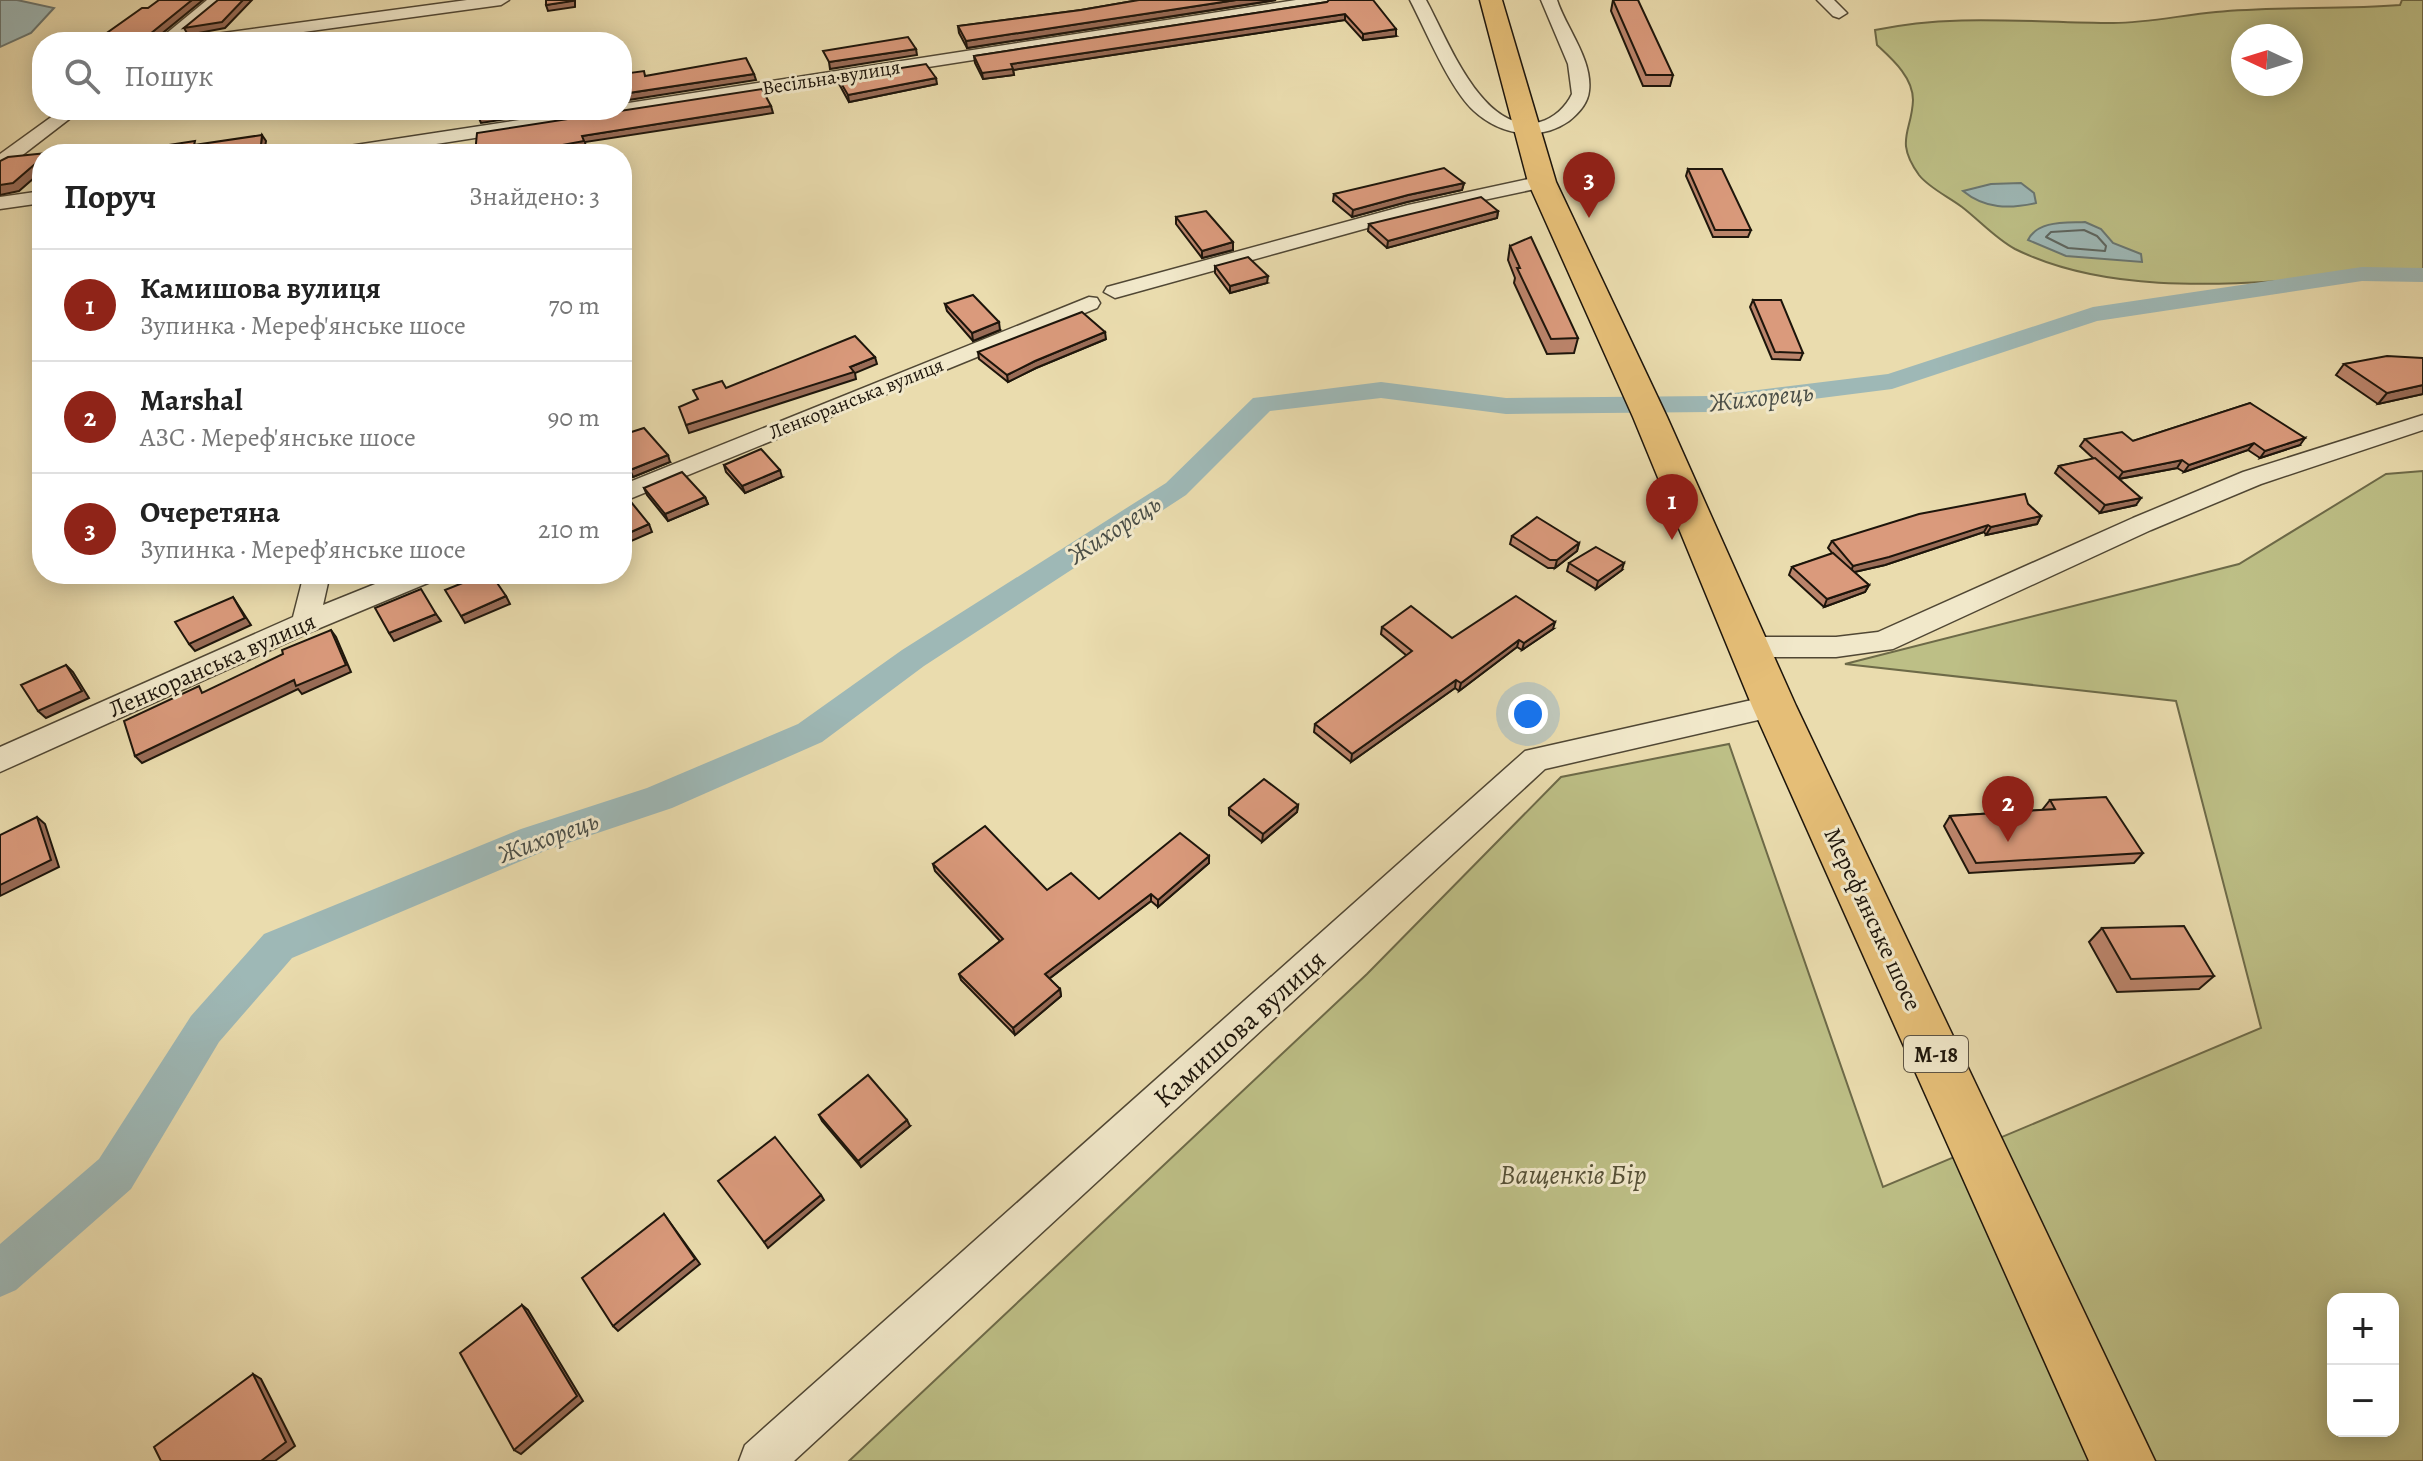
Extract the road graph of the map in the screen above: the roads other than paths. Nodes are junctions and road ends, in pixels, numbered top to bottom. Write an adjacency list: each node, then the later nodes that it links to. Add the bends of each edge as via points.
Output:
1 (217, 0): 9 (street)
2 (501, 0): 10 (street)
3 (1326, 0): 11 (street, Весільна вулиця)
4 (1418, 0): 14 (street, via 1476,104 1505,124)
5 (1491, 0): 14 (highway, М-18)
6 (1549, 0): 14 (street, via 1577,60 1582,91 1571,110 1552,126)
7 (1825, 0): 8 (street)
8 (1839, 13)
9 (177, 32)
10 (267, 32)
11 (632, 113)
12 (58, 120): 16 (street)
13 (588, 120): 15 (street, Весільна вулиця)
14 (1530, 131): 17 (highway, М-18)
15 (441, 144)
16 (0, 163)
17 (1542, 182): 20 (street, via 1415,209); 27 (highway, Мереф'янське шосе / М-18)
18 (32, 198): 19 (street)
19 (0, 203)
20 (1115, 292)
21 (1089, 303): 23 (street, Ленкоранська вулиця)
22 (2423, 422): 27 (street, via 2252,478 1883,642)
23 (632, 490)
24 (315, 584): 26 (street)
25 (401, 584): 26 (street, Ленкоранська вулиця)
26 (305, 623): 29 (street, Ленкоранська вулиця)
27 (1751, 647): 28 (highway, Мереф'янське шосе / М-18)
28 (1774, 706): 30 (street, Камишова вулиця, via 1536,759); 31 (highway, Мереф'янське шосе / М-18)
29 (0, 760)
30 (761, 1461)
31 (2122, 1461)

